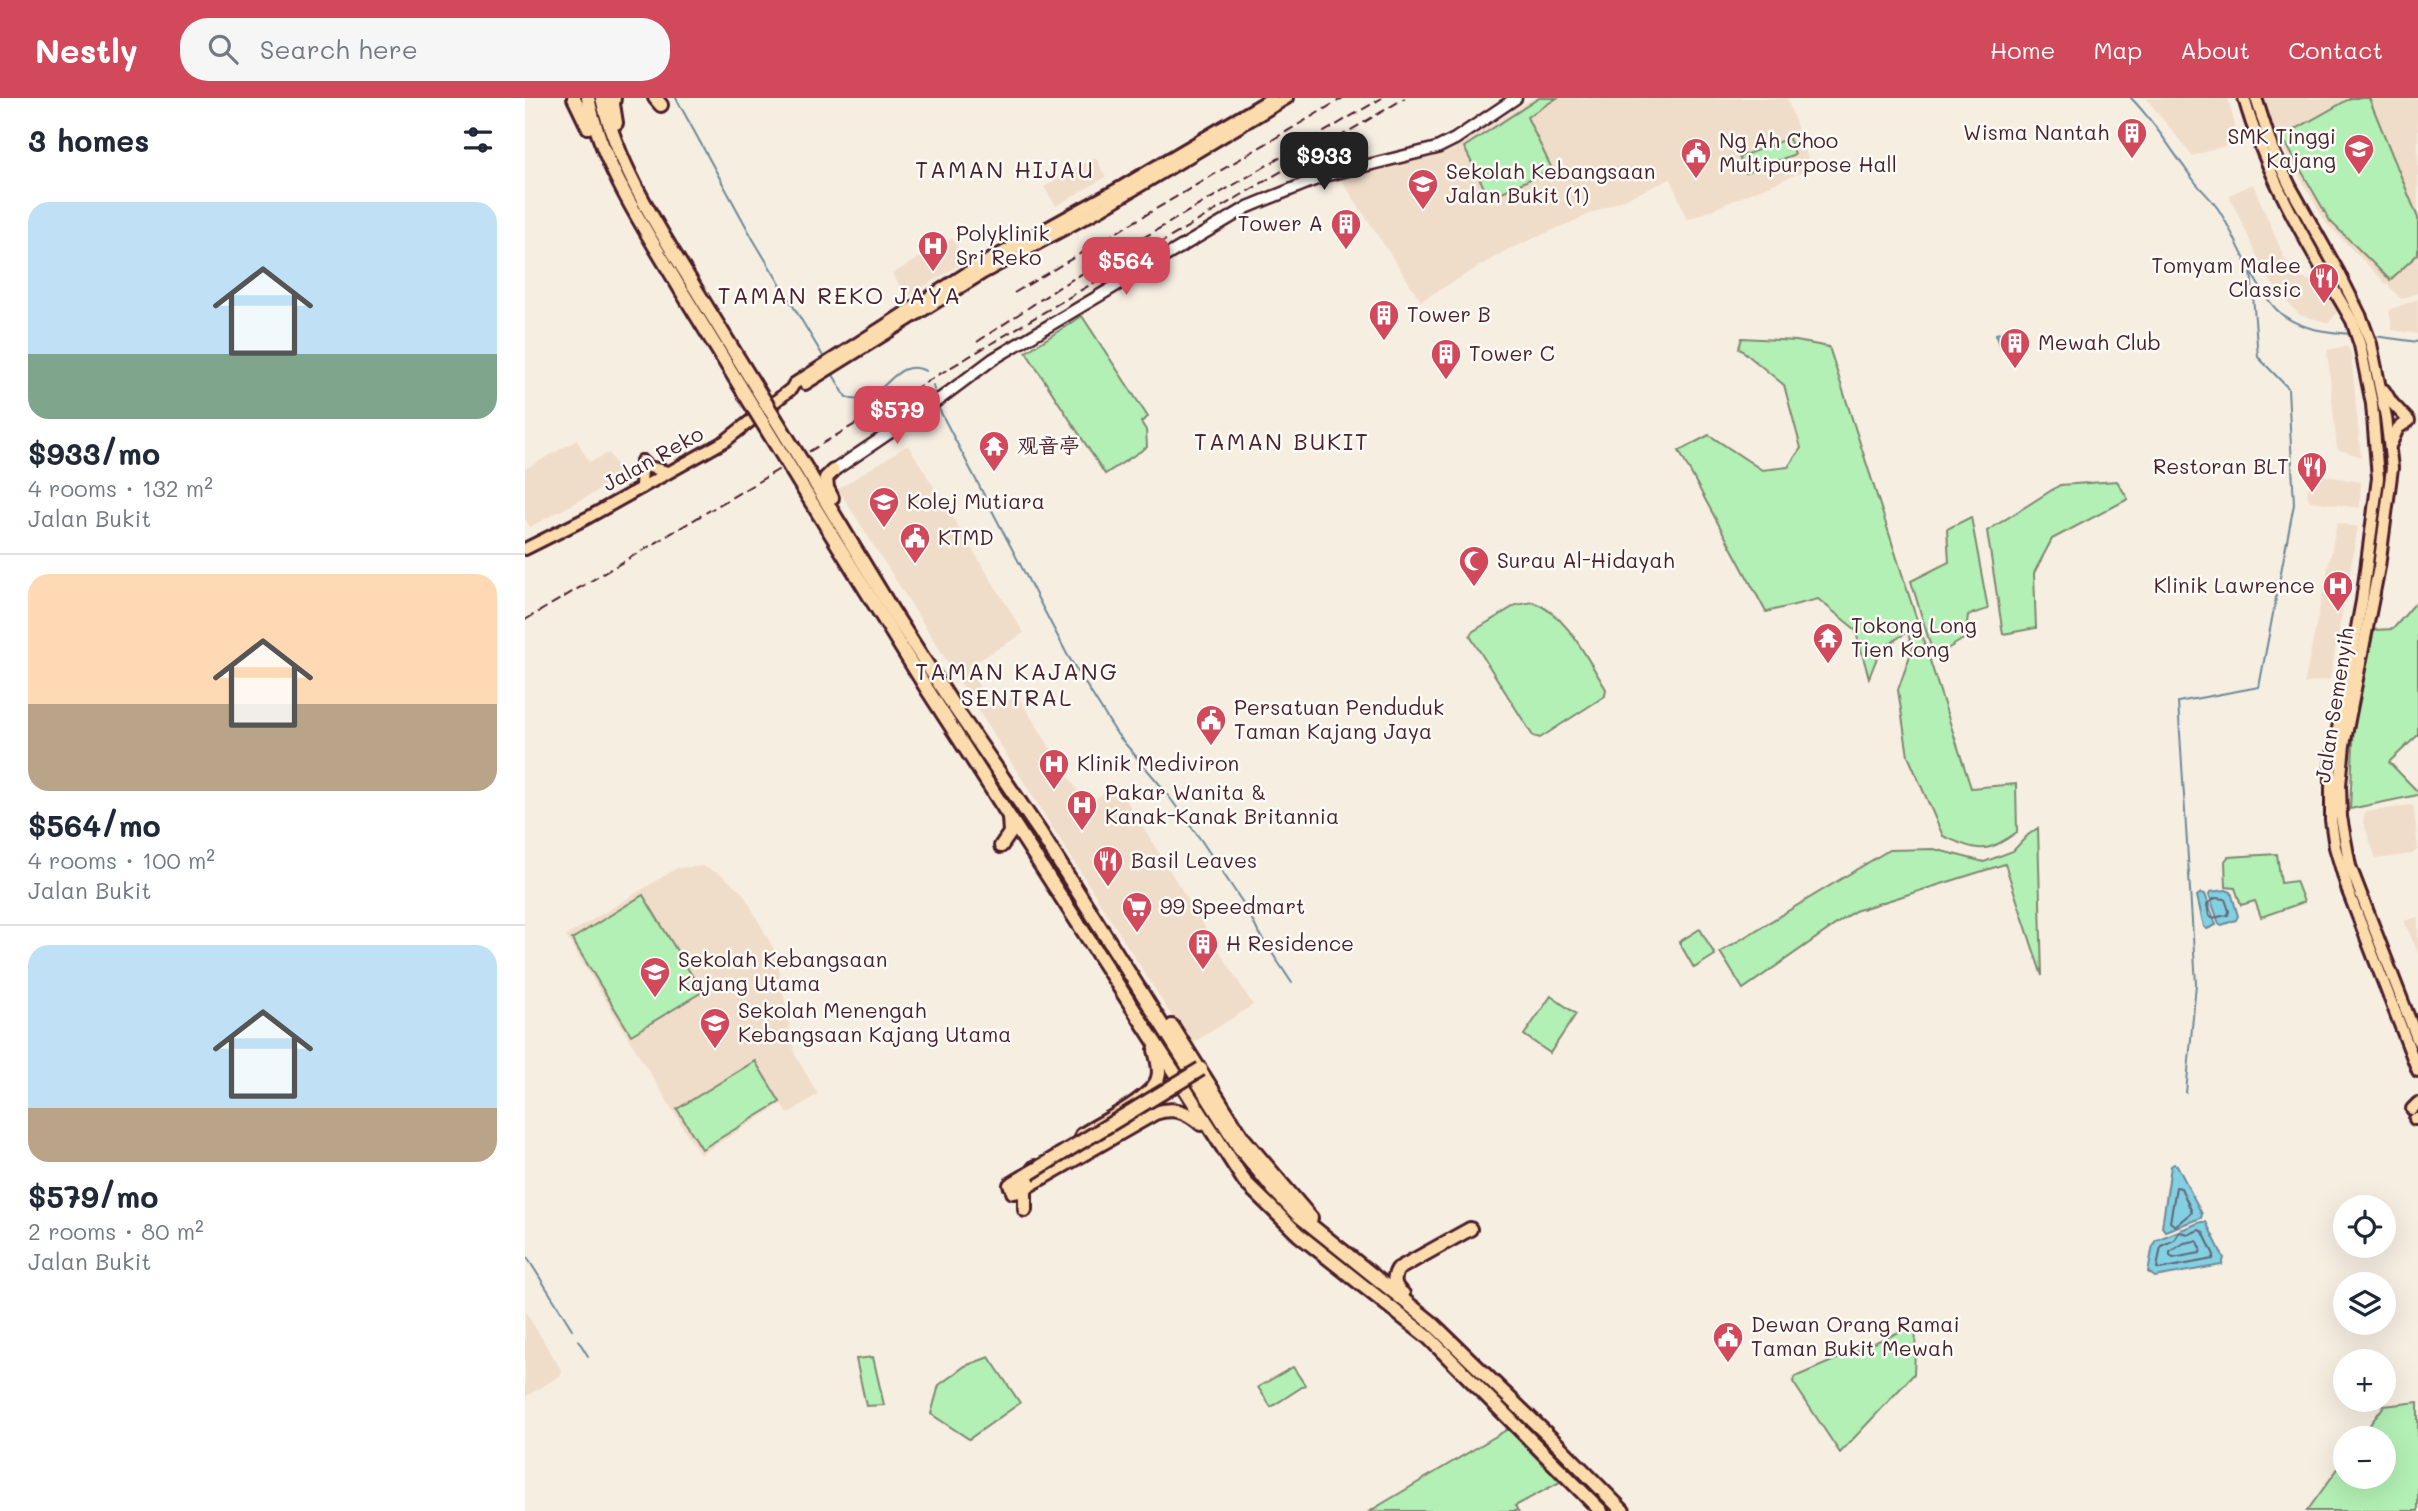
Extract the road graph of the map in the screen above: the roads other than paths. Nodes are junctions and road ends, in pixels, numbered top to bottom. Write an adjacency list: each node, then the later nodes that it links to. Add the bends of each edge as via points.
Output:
1 (574, 98): 11 (highway)
2 (588, 98): 11 (highway)
3 (602, 98): 12 (highway, via 623,163)
4 (614, 98): 12 (highway, via 614,115)
5 (1272, 98): 21 (main road, Jalan Reko, via 963,275 813,370)
6 (1287, 98): 21 (main road, Jalan Reko)
7 (1516, 98): 13 (main road, via 1437,148 1324,176)
8 (1525, 98): 13 (main road, via 1438,152 1333,177)
9 (2244, 98): 14 (main road, Jalan Semenyih, via 2256,137)
10 (2256, 98): 15 (main road, Jalan Semenyih, via 2284,173)
11 (609, 160): 16 (highway, via 631,206)
12 (642, 200): 16 (highway)
13 (1242, 211): 26 (main road, via 993,359 941,398)
14 (2298, 224): 15 (main road, via 2329,270); 17 (main road, Jalan Semenyih)
15 (2339, 273): 17 (main road, Jalan Semenyih)
16 (687, 286): 26 (highway, bridge); 26 (highway, bridge)
17 (2354, 319): 18 (main road, Jalan Semenyih)
18 (2365, 344): 19 (main road, Jalan Semenyih); 20 (main road, Jalan Semenyih)
19 (2364, 360): 22 (main road); 24 (main road, Jalan Semenyih)
20 (2379, 379): 22 (main road, Jalan Semenyih); 23 (main road, via 2409,421 2398,428)
21 (791, 389): 25 (main road, Jalan Reko, via 739,431)
22 (2386, 417): 23 (main road, Jalan Semenyih); 24 (main road, via 2380,422)
23 (2390, 450): 28 (main road, Jalan Semenyih)
24 (2378, 457): 29 (main road, Jalan Semenyih)
25 (668, 472): 27 (main road, Jalan Reko); 27 (main road, via 642,461)
26 (819, 473): 30 (highway); 30 (highway, via 826,478); 33 (highway, via 927,689)
27 (641, 488): 31 (main road, Jalan Reko)
28 (2387, 509): 29 (main road); 32 (main road, Jalan Semenyih)
29 (2372, 526): 32 (main road, via 2378,534); 39 (main road, Jalan Semenyih, via 2331,766 2331,820 2348,891)
30 (851, 543): 35 (highway)
31 (525, 549)
32 (2379, 567): 37 (main road, Jalan Semenyih, via 2344,745 2341,825 2350,866)
33 (1009, 814): 34 (highway); 34 (highway, via 1010,833 1001,846 1018,843)
34 (1033, 851): 36 (highway)
35 (1079, 892): 38 (highway, via 1089,900); 45 (highway, via 1239,1146 1274,1190)
36 (1148, 1034): 40 (highway); 41 (highway, via 1160,1074 1156,1084 1062,1147)
37 (2418, 1041)
38 (1203, 1072): 41 (highway, bridge); 45 (highway, via 1243,1138)
39 (2418, 1072)
40 (1213, 1136): 42 (highway, via 1189,1114 1165,1110); 47 (highway, via 1266,1205 1429,1339)
41 (1035, 1173): 42 (highway)
42 (1016, 1188): 43 (highway)
43 (1025, 1210)
44 (1470, 1229): 46 (highway, via 1396,1272 1395,1286)
45 (1325, 1238): 46 (highway)
46 (1431, 1322): 48 (highway)
47 (1601, 1511)
48 (1623, 1511)

